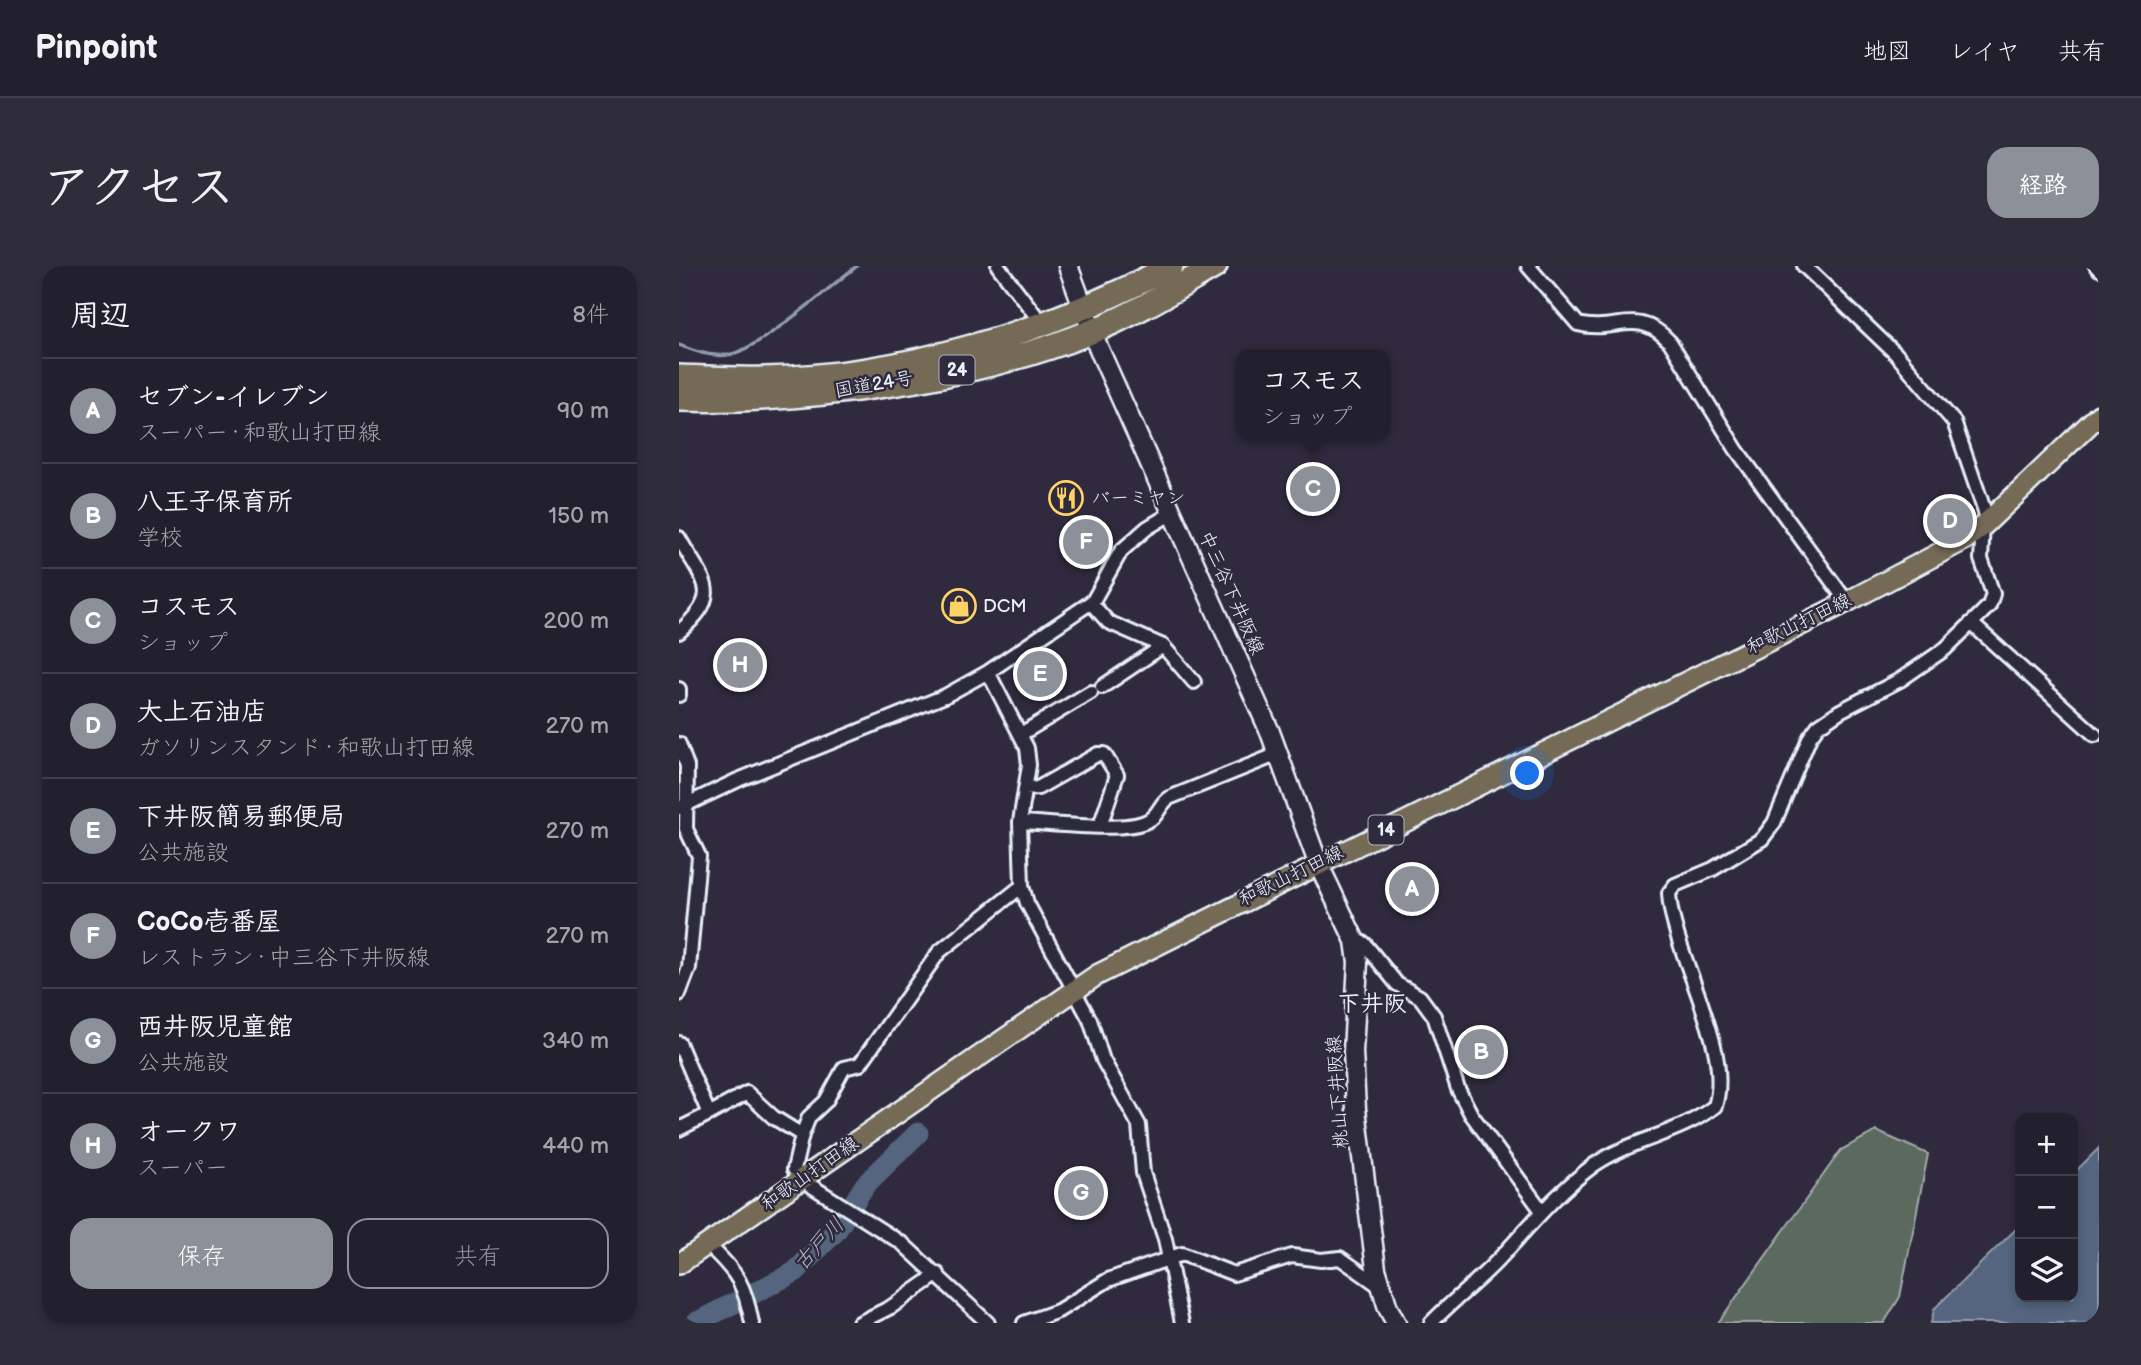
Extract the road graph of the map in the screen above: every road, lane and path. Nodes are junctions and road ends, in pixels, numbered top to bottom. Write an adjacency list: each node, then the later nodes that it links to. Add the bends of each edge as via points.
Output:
1 (998, 266): 8 (street)
2 (1067, 266): 7 (main road, 中三谷下井阪線)
3 (1171, 266): 7 (highway, 国道24号 / 24)
4 (1215, 266): 9 (highway, 国道24号 / 24)
5 (1528, 266): 16 (street, via 1578,324 1642,321 1657,328 1735,449)
6 (1804, 266): 14 (street, via 1896,354 1954,422)
7 (1086, 308): 8 (highway, 国道24号 / 24); 9 (main road, 中三谷下井阪線)
8 (1043, 325): 10 (highway, 国道24号 / 24, via 932,358 829,374 766,379)
9 (1094, 331): 11 (highway, 国道24号 / 24, via 1000,361 832,393); 13 (main road, 中三谷下井阪線)
10 (679, 377)
11 (679, 399)
12 (2099, 415): 14 (main road, 和歌山打田線 / 14)
13 (1171, 513): 17 (street, via 1122,551); 28 (main road, 中三谷下井阪線)
14 (1986, 524): 16 (main road, 和歌山打田線 / 14); 18 (street, via 1981,559 1993,594 1989,606)
15 (679, 538): 19 (street, via 708,588 706,602)
16 (1847, 602): 33 (main road, 和歌山打田線 / 14)
17 (1091, 603): 20 (street, via 1108,622); 21 (street)
18 (1971, 623): 26 (street); 43 (street, via 1945,649 1900,680 1818,726 1774,823 1762,839 1713,869 1675,885 1669,893 1714,1056 1720,1089 1714,1106 1668,1133 1595,1165)
19 (679, 632)
20 (1163, 646): 22 (street); 25 (street)
21 (988, 672): 25 (street); 30 (street, via 945,696)
22 (1193, 682)
23 (679, 689): 24 (street)
24 (679, 695)
25 (1021, 734): 29 (street, via 1028,757)
26 (2095, 735)
27 (679, 744): 30 (street, via 687,766)
28 (1278, 754): 32 (street, via 1169,798 1156,816 1142,824); 33 (main road, 中三谷下井阪線)
29 (1025, 789): 31 (street); 32 (street, via 1038,788 1104,754 1117,775)
30 (683, 806): 37 (street, via 686,830 699,856 699,882 689,968)
31 (1020, 822): 32 (street); 34 (street)
32 (1100, 826)
33 (1318, 863): 35 (main road, 桃山下井阪線); 36 (main road, 和歌山打田線 / 14)
34 (1022, 886): 36 (street); 41 (street, via 939,952 860,1064 844,1068 827,1101 809,1117)
35 (1355, 941): 43 (street, via 1364,943 1397,984 1420,997 1434,1016 1471,1114); 48 (main road, 桃山下井阪線, via 1356,1109)
36 (1073, 991): 42 (main road, 和歌山打田線 / 14); 45 (street, via 1090,1020 1103,1060 1139,1125 1143,1173)
37 (679, 994)
38 (679, 1043): 39 (street)
39 (709, 1114): 40 (street); 41 (street, via 747,1093)
40 (679, 1129)
41 (801, 1135): 42 (street, via 795,1169)
42 (802, 1180): 44 (main road, 和歌山打田線 / 14); 47 (street, via 862,1216)
43 (1542, 1211): 55 (street)
44 (709, 1246): 46 (main road, 和歌山打田線 / 14); 49 (street, via 732,1267 746,1291)
45 (1169, 1259): 48 (street, via 1182,1254 1234,1274 1292,1256 1340,1258); 52 (street, via 1108,1280 1058,1311); 53 (street)
46 (679, 1264)
47 (938, 1274): 50 (street); 51 (street)
48 (1381, 1287): 54 (main road, 桃山下井阪線)
49 (752, 1323)
50 (859, 1323)
51 (988, 1323)
52 (1024, 1323)
53 (1182, 1323)
54 (1396, 1323)
55 (1431, 1323)

